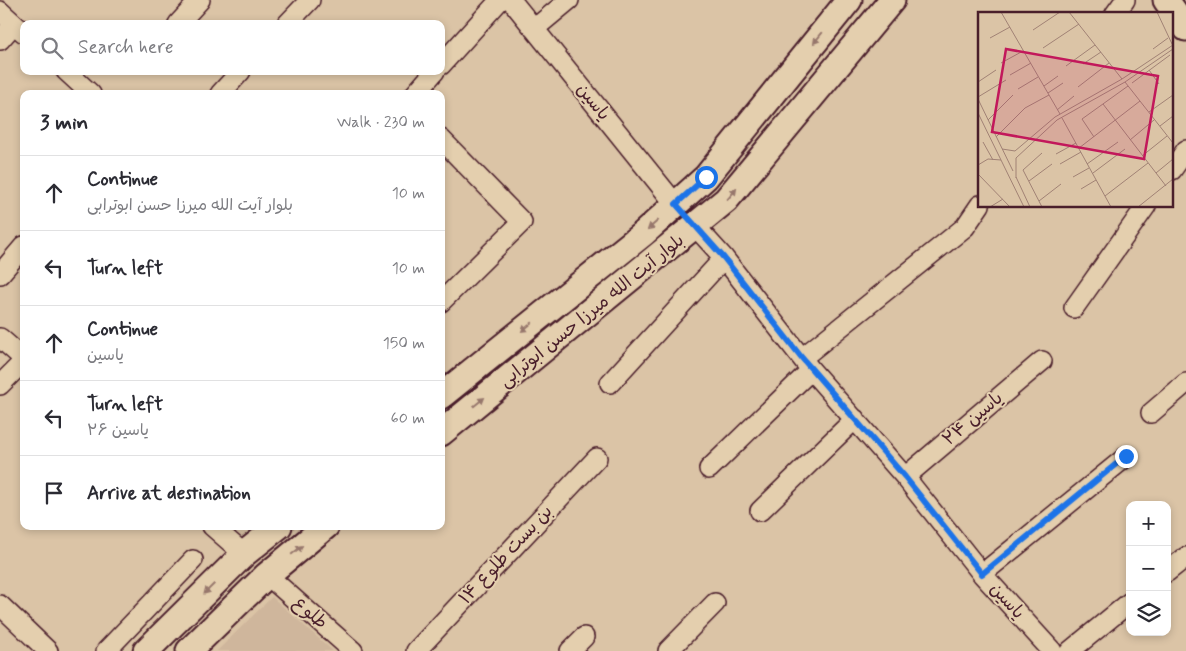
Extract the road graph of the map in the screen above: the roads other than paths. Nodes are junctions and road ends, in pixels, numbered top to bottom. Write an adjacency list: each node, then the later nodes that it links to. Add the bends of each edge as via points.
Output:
1 (200, 0): 12 (street)
2 (310, 0): 13 (street)
3 (500, 0): 18 (street)
4 (511, 0): 16 (street, یاسین)
5 (570, 0): 16 (street)
6 (849, 0): 28 (main road, بلوار آیت الله میرزا حسن ابوترابی, one-way to 28, via 706,177)
7 (892, 0): 31 (main road, بلوار آیت الله میرزا حسن ابوترابی, one-way to 7, via 726,200)
8 (1125, 0): 11 (street)
9 (1166, 0): 15 (main road)
10 (0, 11): 14 (street)
11 (1116, 12)
12 (182, 20)
13 (291, 20)
14 (19, 28): 17 (street)
15 (1186, 28)
16 (534, 29): 28 (street, یاسین)
17 (0, 40)
18 (445, 61)
19 (70, 75): 22 (street)
20 (237, 75): 23 (street)
21 (432, 75): 24 (street)
22 (87, 90)
23 (224, 90)
24 (418, 90)
25 (445, 144): 35 (street, via 522,222)
26 (1186, 150): 27 (street)
27 (1174, 167)
28 (676, 204): 31 (main road); 45 (main road, بلوار آیت الله میرزا حسن ابوترابی, one-way to 45)
29 (978, 208): 41 (street, via 964,226)
30 (1145, 208): 36 (street)
31 (696, 226): 33 (street, یاسین); 48 (main road, بلوار آیت الله میرزا حسن ابوترابی, one-way to 31)
32 (20, 251): 34 (street)
33 (724, 258): 41 (street, یاسین); 43 (street)
34 (0, 274)
35 (445, 298)
36 (1074, 308)
37 (0, 338): 38 (street)
38 (20, 356)
39 (1042, 361): 52 (street, یاسین ۲۴)
40 (20, 364): 44 (street)
41 (807, 364): 47 (street, یاسین); 51 (street)
42 (1186, 382): 46 (street)
43 (610, 383)
44 (0, 385)
45 (445, 393)
46 (1151, 413)
47 (855, 419): 52 (street, یاسین); 53 (street)
48 (445, 430)
49 (1126, 456): 61 (street)
50 (597, 458): 74 (street, بن بست طلوع ۱۴)
51 (709, 469)
52 (905, 477): 61 (street, یاسین)
53 (760, 511)
54 (220, 530): 57 (street)
55 (274, 530): 57 (main road)
56 (321, 530): 62 (main road, one-way to 56)
57 (244, 554): 62 (main road); 67 (main road, one-way to 67)
58 (1186, 557): 60 (street)
59 (193, 560): 64 (street)
60 (1171, 569)
61 (982, 574): 77 (street, یاسین)
62 (267, 575): 72 (main road); 73 (street, طلوع)
63 (715, 603): 76 (street)
64 (151, 604): 67 (street); 70 (street)
65 (0, 605): 69 (street)
66 (1126, 605): 78 (street)
67 (173, 624): 71 (main road)
68 (584, 637): 75 (street)
69 (48, 651)
70 (106, 651)
71 (146, 651)
72 (189, 651)
73 (353, 651)
74 (416, 651)
75 (570, 651)
76 (668, 651)
77 (1052, 651)
78 (1070, 651)

